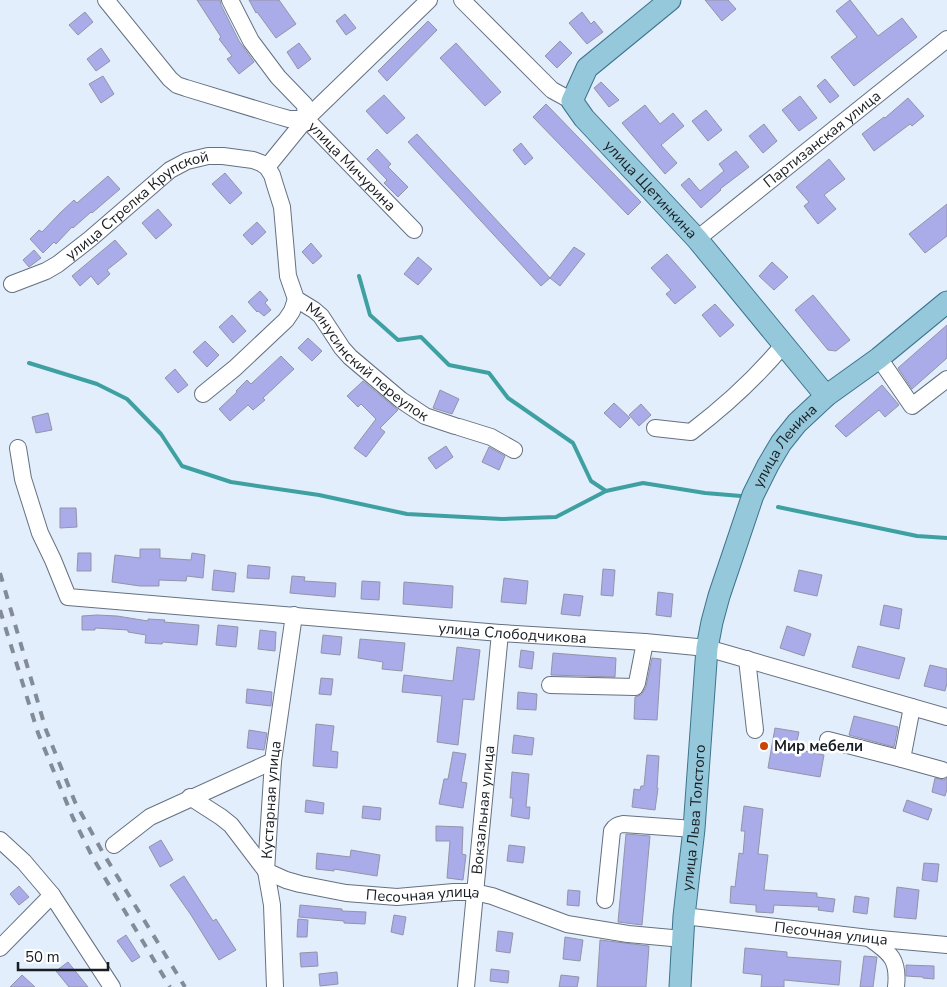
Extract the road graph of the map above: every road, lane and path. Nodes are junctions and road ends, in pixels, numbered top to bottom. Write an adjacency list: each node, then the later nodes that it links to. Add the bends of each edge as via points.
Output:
1 (106, 0): 8 (street, via 177,84 282,117)
2 (230, 0): 8 (street, улица Мичурина, via 251,41 278,78 304,105)
3 (429, 0): 8 (street)
4 (462, 0): 7 (street, улица Щетинкина, via 552,90)
5 (670, 0): 7 (main road, via 587,68)
6 (947, 39): 11 (street, Партизанская улица)
7 (572, 101): 11 (main road, улица Щетинкина, via 584,118)
8 (306, 119): 9 (street); 10 (street, улица Мичурина)
9 (268, 168): 12 (street, улица Стрелка Крупской, via 253,160 223,156 187,161 170,170 58,264); 13 (street, Минусинский переулок, via 282,207 288,276)
10 (414, 230)
11 (697, 239): 15 (main road, улица Щетинкина)
12 (12, 284)
13 (296, 299): 18 (street, via 286,320); 22 (street, Минусинский переулок, via 321,316 342,348 401,400 425,416 491,437)
14 (947, 302): 16 (main road, улица Ленина)
15 (784, 344): 19 (main road, улица Щетинкина); 20 (street, via 692,432)
16 (879, 358): 17 (street, via 912,406); 19 (main road, улица Ленина)
17 (947, 379)
18 (203, 394)
19 (826, 396): 26 (main road, улица Ленина, via 781,443 753,495 719,596)
20 (655, 428)
21 (18, 448): 23 (street, улица Слободчикова, via 23,479 40,533 68,598)
22 (514, 450)
23 (294, 615): 24 (street, улица Слободчикова); 34 (street, Кустарная улица)
24 (500, 633): 25 (street, улица Слободчикова); 41 (street, Вокзальная улица)
25 (645, 642): 26 (street, улица Слободчикова); 28 (street, via 635,687)
26 (707, 648): 27 (street, улица Слободчикова); 37 (main road, улица Льва Толстого)
27 (747, 659): 29 (street, улица Слободчикова); 31 (street)
28 (550, 685)
29 (912, 706): 30 (street, улица Слободчикова); 33 (street)
30 (947, 717)
31 (755, 730)
32 (828, 740): 33 (street)
33 (902, 759): 35 (street)
34 (272, 761): 36 (street); 40 (street, Кустарная улица)
35 (942, 770)
36 (190, 797): 39 (street, via 150,816); 40 (street, Песочная улица, via 230,825)
37 (694, 830): 43 (street, via 623,824 614,828); 44 (main road, улица Льва Толстого)
38 (0, 840): 42 (street)
39 (114, 845)
40 (266, 871): 41 (street, Песочная улица, via 293,882 346,893 397,897); 50 (street, Кустарная улица, via 272,905)
41 (474, 892): 46 (street, Песочная улица, via 567,924); 51 (street, Вокзальная улица)
42 (52, 895): 48 (street); 49 (street)
43 (605, 900)
44 (684, 916): 45 (street, Песочная улица); 46 (main road, улица Льва Толстого)
45 (870, 938): 47 (street, Песочная улица); 53 (street, via 893,960)
46 (683, 939): 52 (main road, улица Льва Толстого)
47 (947, 945)
48 (0, 948)
49 (112, 987)
50 (275, 987)
51 (466, 987)
52 (680, 987)
53 (896, 987)

